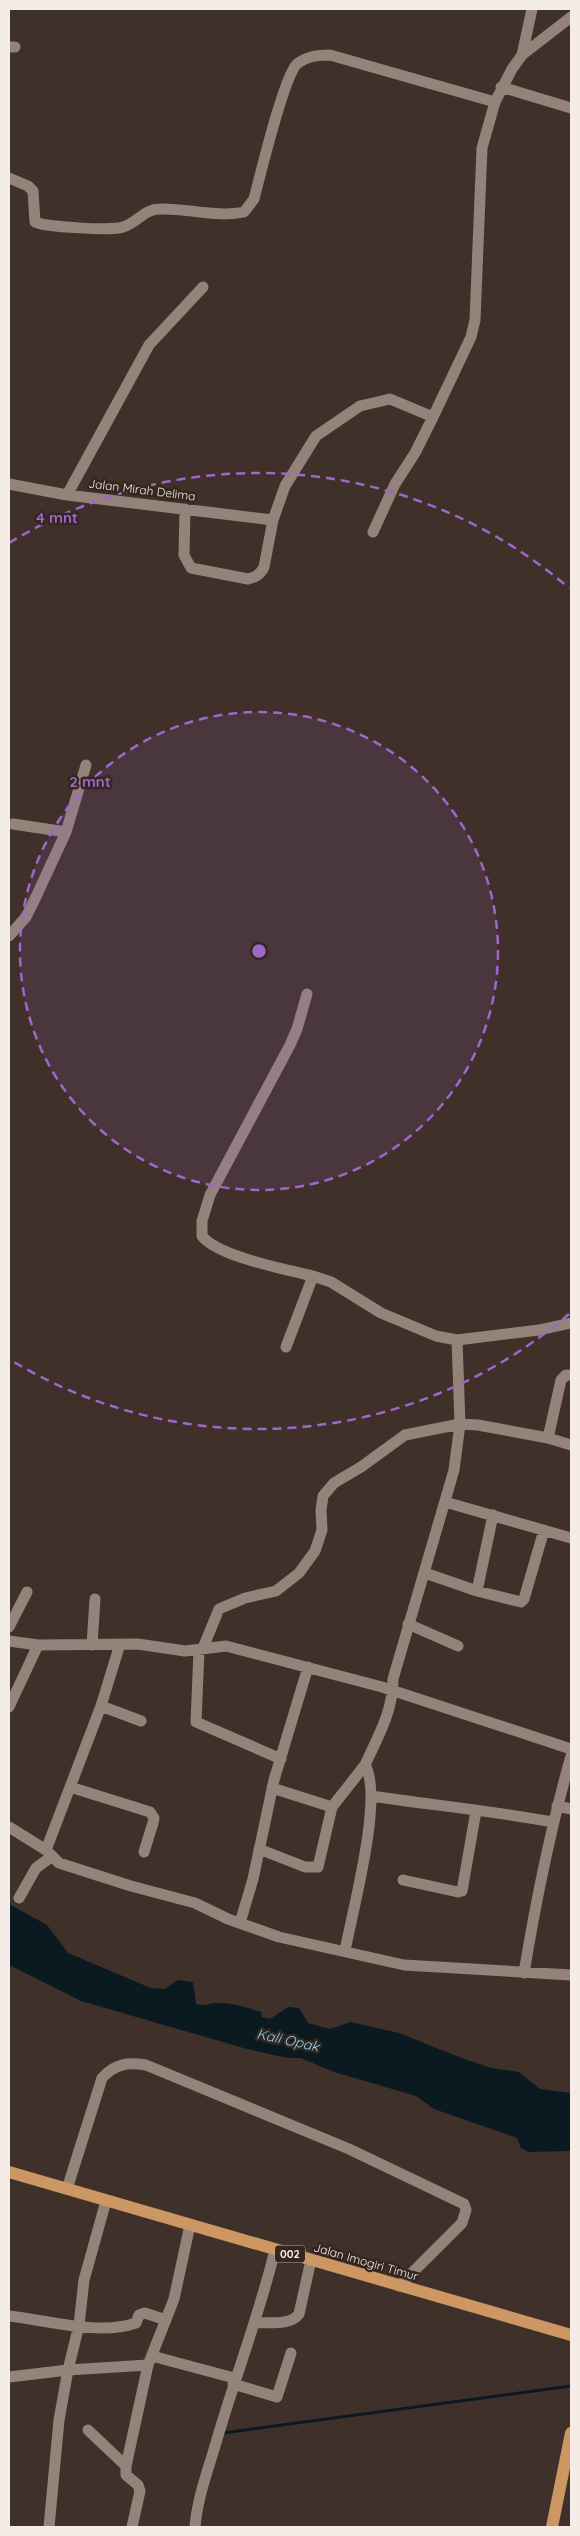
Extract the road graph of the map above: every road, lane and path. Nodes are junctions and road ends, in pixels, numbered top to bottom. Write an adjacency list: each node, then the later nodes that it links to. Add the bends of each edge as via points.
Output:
1 (532, 9): 3 (street)
2 (571, 17): 3 (street)
3 (522, 56): 4 (street)
4 (502, 87): 5 (street); 6 (street)
5 (495, 102): 7 (street, via 330,55 318,55 307,57 290,73 254,200 244,212 159,209 145,213 120,228 47,225 35,222 33,191); 9 (street, via 482,148 475,320 471,337)
6 (571, 108)
7 (9, 178)
8 (203, 286): 11 (street, via 149,345)
9 (433, 417): 13 (street, via 390,399 360,406 316,436 285,486); 14 (street, via 395,484)
10 (9, 484): 11 (street, Jalan Mirah Delima)
11 (67, 495): 12 (street, Jalan Mirah Delima)
12 (185, 509): 13 (street, Jalan Mirah Delima); 13 (street, via 184,555 191,568 248,578 261,573 264,567)
13 (273, 520)
14 (373, 532)
15 (86, 765): 17 (street)
16 (14, 824): 17 (street)
17 (66, 832): 18 (street, via 30,909)
18 (9, 936)
19 (307, 994): 20 (street, via 290,1045 210,1195 202,1221 202,1236 208,1244 247,1259)
20 (312, 1276): 22 (street, via 331,1282 381,1313 436,1336); 23 (street)
21 (571, 1323): 22 (street)
22 (457, 1340): 25 (street)
23 (286, 1347)
24 (571, 1375): 26 (street, via 561,1380)
25 (460, 1424): 26 (street); 28 (street, via 454,1470); 43 (street, via 405,1435 334,1483 324,1496 322,1530 315,1551 299,1572 276,1591 245,1598 219,1609)
26 (548, 1438): 27 (street)
27 (571, 1445)
28 (445, 1502): 29 (street); 32 (street)
29 (493, 1515): 30 (street); 33 (street)
30 (544, 1530): 31 (street); 33 (street, via 523,1601)
31 (571, 1538)
32 (425, 1573): 33 (street); 36 (street)
33 (477, 1590)
34 (27, 1592): 37 (street)
35 (95, 1599): 41 (street)
36 (408, 1624): 42 (street); 45 (street)
37 (9, 1626)
38 (9, 1641): 40 (street)
39 (120, 1644): 41 (street); 43 (street, via 185,1651); 46 (street)
40 (38, 1645): 41 (street); 47 (street)
41 (92, 1645)
42 (458, 1646)
43 (201, 1649): 44 (street, via 226,1646); 51 (street, via 196,1722)
44 (308, 1667): 45 (street); 51 (street)
45 (393, 1690): 49 (street); 52 (street, via 387,1720)
46 (101, 1706): 48 (street); 53 (street)
47 (9, 1707)
48 (141, 1721)
49 (571, 1749)
50 (571, 1756): 56 (street)
51 (281, 1759): 54 (street)
52 (366, 1765): 55 (street, via 370,1772); 57 (street)
53 (70, 1787): 63 (street, via 152,1815 153,1823); 64 (street)
54 (272, 1788): 57 (street); 62 (street)
55 (371, 1796): 59 (street); 68 (street, via 369,1829)
56 (557, 1806): 58 (street); 60 (street)
57 (332, 1807): 62 (street, via 318,1867 305,1868)
58 (571, 1809)
59 (476, 1811): 60 (street); 65 (street, via 462,1891)
60 (553, 1822): 69 (street)
61 (9, 1827): 64 (street)
62 (259, 1849): 67 (street)
63 (144, 1852)
64 (49, 1853): 66 (street); 67 (street, via 59,1863 195,1903)
65 (403, 1880)
66 (19, 1898)
67 (240, 1923): 68 (street, via 279,1937)
68 (345, 1951): 69 (street, via 404,1965)
69 (524, 1973): 70 (street)
70 (571, 1975)
71 (9, 2172): 72 (main road, Jalan Imogiri Timur / 002)
72 (67, 2189): 73 (main road, Jalan Imogiri Timur / 002); 77 (street, via 102,2078 108,2070 124,2063 153,2067 350,2149 464,2204 466,2210 462,2223)
73 (106, 2201): 74 (main road, Jalan Imogiri Timur / 002); 81 (street, via 84,2280)
74 (190, 2225): 75 (main road, Jalan Imogiri Timur / 002); 79 (street, via 174,2299)
75 (275, 2250): 76 (main road, Jalan Imogiri Timur / 002); 80 (street)
76 (311, 2260): 77 (main road, Jalan Imogiri Timur / 002); 80 (street, via 296,2318)
77 (399, 2286): 82 (main road, Jalan Imogiri Timur / 002)
78 (9, 2316): 81 (street)
79 (166, 2320): 81 (street, via 145,2312 139,2315 136,2323 128,2326); 84 (street)
80 (256, 2322): 87 (street)
81 (79, 2325): 85 (street)
82 (571, 2335)
83 (290, 2353): 87 (street, via 277,2397)
84 (150, 2360): 85 (street); 87 (street); 90 (street)
85 (68, 2370): 86 (street); 91 (street, via 59,2420)
86 (9, 2377)
87 (234, 2381): 93 (street, via 200,2497)
88 (88, 2430): 90 (street)
89 (571, 2433): 94 (main road)
90 (126, 2466): 92 (street, via 126,2474 140,2491)
91 (48, 2527)
92 (132, 2527)
93 (195, 2527)
94 (552, 2527)

